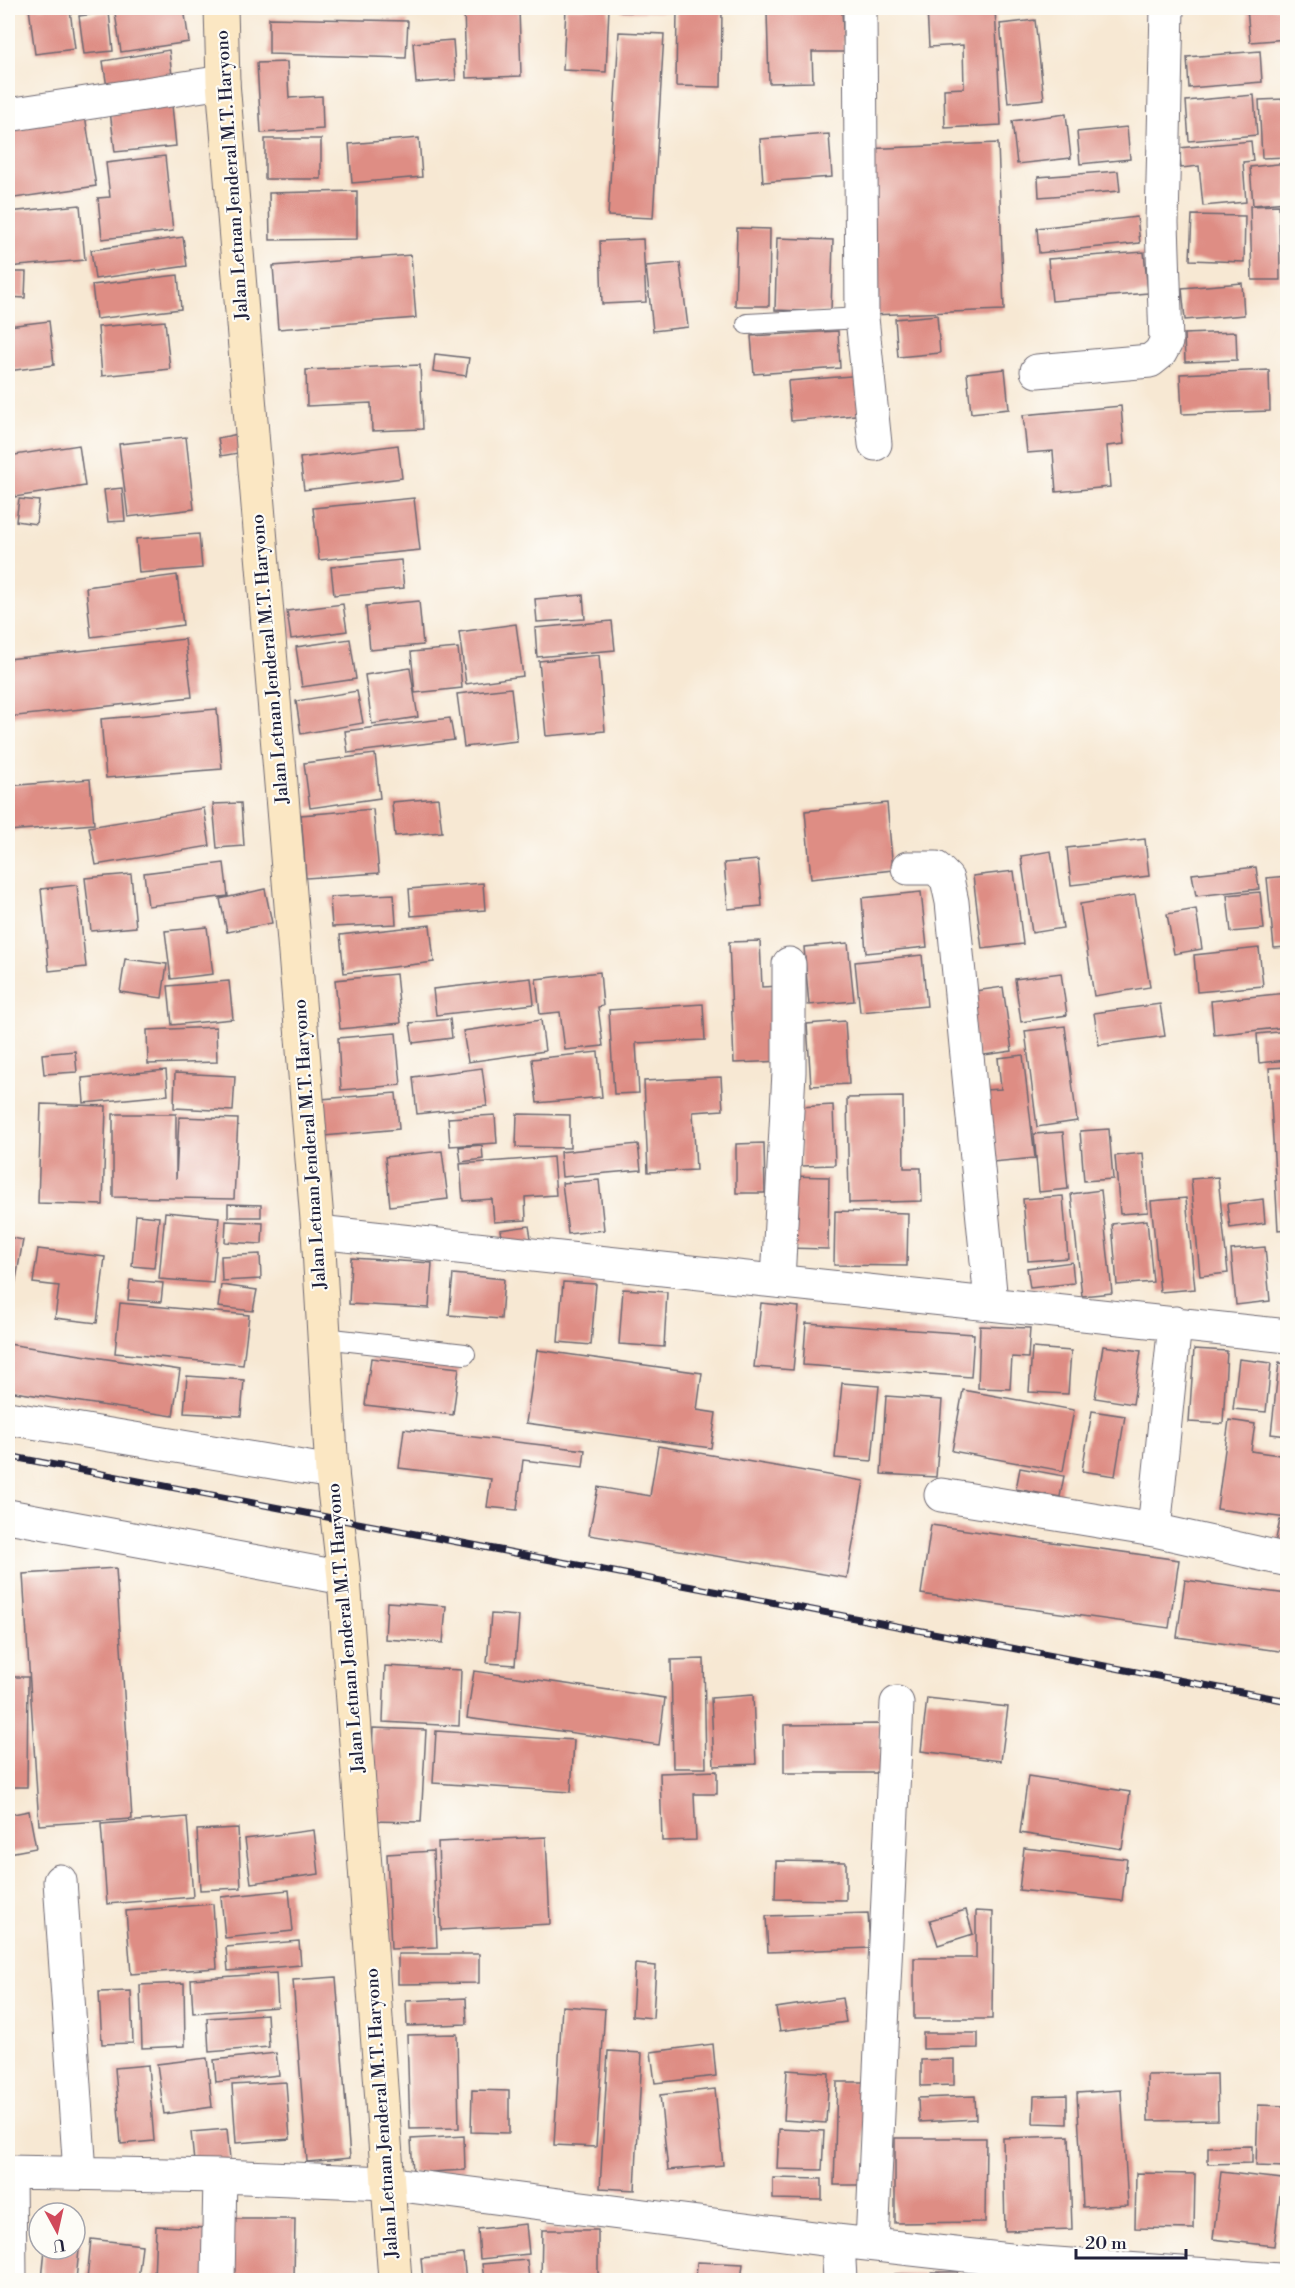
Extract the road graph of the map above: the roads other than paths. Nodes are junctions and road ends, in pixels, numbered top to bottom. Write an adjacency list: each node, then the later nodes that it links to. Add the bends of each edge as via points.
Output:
1 (221, 8): 4 (main road, Jalan Letnan Jenderal M.T. Haryono)
2 (860, 8): 6 (street)
3 (1167, 8): 8 (street, via 1162,223 1166,342 1150,361)
4 (223, 82): 5 (street); 12 (main road, Jalan Letnan Jenderal M.T. Haryono)
5 (8, 115)
6 (862, 318): 7 (lane); 9 (street)
7 (747, 324)
8 (1037, 371)
9 (875, 444)
10 (908, 868): 14 (street, via 936,868 947,879 952,902)
11 (789, 964): 13 (street, via 789,1072)
12 (318, 1232): 13 (street); 17 (main road, Jalan Letnan Jenderal M.T. Haryono)
13 (778, 1280): 14 (street)
14 (991, 1302): 15 (street)
15 (1175, 1323): 16 (street); 23 (street)
16 (1287, 1336)
17 (324, 1338): 18 (lane); 20 (main road, Jalan Letnan Jenderal M.T. Haryono)
18 (465, 1354)
19 (8, 1418): 20 (street)
20 (333, 1472): 25 (main road, Jalan Letnan Jenderal M.T. Haryono)
21 (941, 1495): 23 (street)
22 (8, 1516): 25 (street)
23 (1154, 1530): 24 (street)
24 (1287, 1560)
25 (344, 1578): 31 (main road, Jalan Letnan Jenderal M.T. Haryono)
26 (897, 1703): 33 (street)
27 (60, 1881): 29 (street)
28 (8, 2172): 29 (street); 35 (street)
29 (80, 2173): 30 (street)
30 (219, 2176): 31 (street); 36 (street)
31 (386, 2183): 32 (street); 37 (main road, Jalan Letnan Jenderal M.T. Haryono)
32 (838, 2241): 33 (street); 38 (street)
33 (872, 2243): 34 (street)
34 (1028, 2271): 39 (street)
35 (10, 2280)
36 (218, 2280)
37 (395, 2280)
38 (840, 2280)
39 (1268, 2280)

